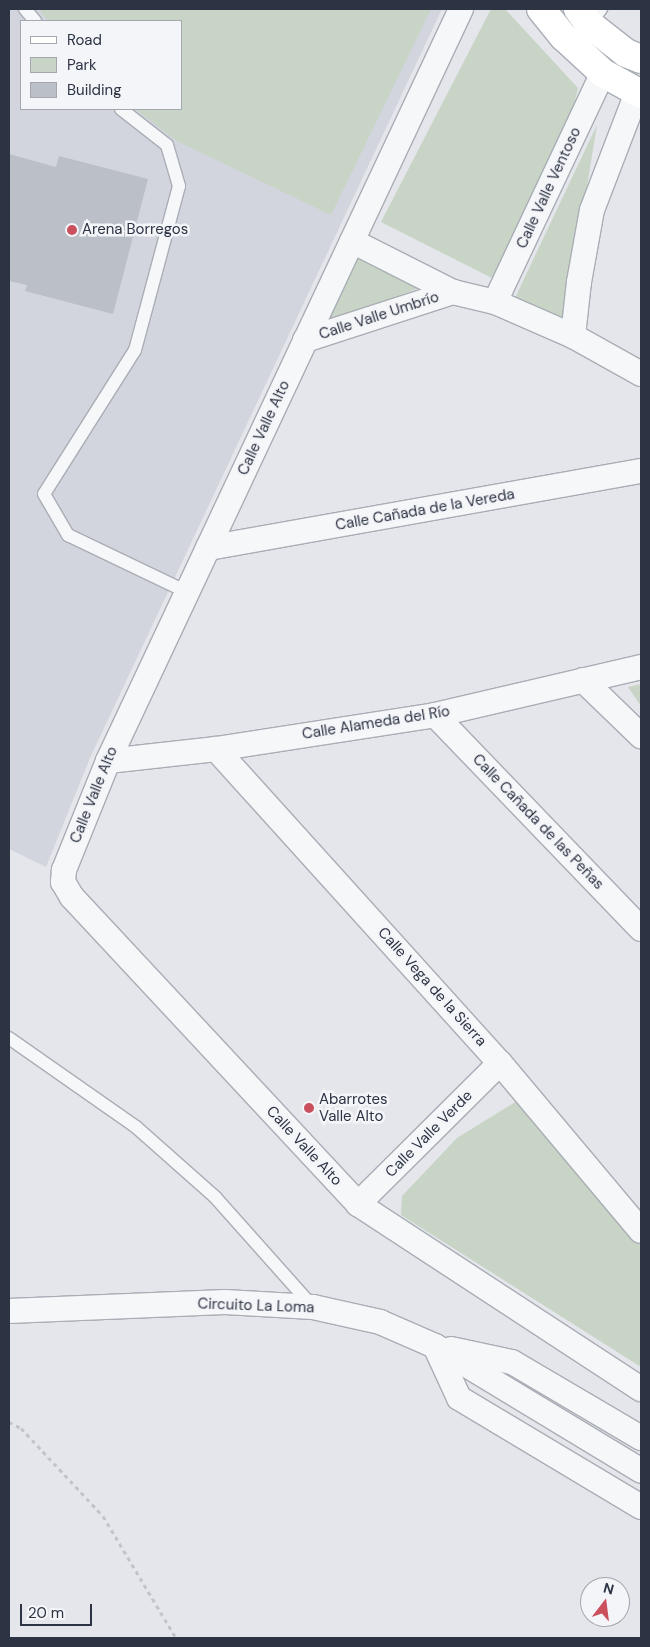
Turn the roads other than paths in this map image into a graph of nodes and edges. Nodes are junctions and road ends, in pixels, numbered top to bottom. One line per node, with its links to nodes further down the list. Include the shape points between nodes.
1 (24, 9): 5 (lane)
2 (461, 9): 10 (street, Calle Valle Alto)
3 (541, 9): 7 (street, via 564,37)
4 (589, 14): 6 (street, via 626,53)
5 (34, 20)
6 (641, 59)
7 (603, 73): 8 (street); 12 (street, Calle Valle Ventoso)
8 (639, 94): 13 (street, via 592,210)
9 (122, 110): 18 (lane, via 167,145 180,186 135,350 44,494 68,535)
10 (352, 241): 11 (street, Calle Valle Umbrío); 14 (street, Calle Valle Alto)
11 (453, 292): 12 (street, Calle Valle Umbrío); 14 (street, Calle Valle Umbrío)
12 (495, 302): 13 (street, Calle Valle Umbrío)
13 (573, 336): 15 (street, Calle Valle Umbrío)
14 (305, 340): 17 (street, Calle Valle Alto)
15 (641, 374)
16 (641, 472): 17 (street, Calle Cañada de la Vereda)
17 (208, 548): 18 (street, Calle Valle Alto)
18 (187, 592): 24 (street, Calle Valle Alto)
19 (641, 667): 20 (street, Calle Alameda del Río)
20 (583, 680): 21 (street, Calle Alameda del Río); 22 (street)
21 (435, 715): 23 (street, Calle Alameda del Río); 25 (street, Calle Cañada de las Peñas)
22 (641, 736)
23 (216, 749): 24 (street, Calle Alameda del Río); 27 (street, Calle Vega de la Sierra)
24 (108, 760): 28 (street, Calle Valle Alto, via 64,870 63,882 72,897)
25 (641, 929)
26 (9, 1038): 31 (lane, via 144,1133 215,1197)
27 (500, 1063): 28 (street, Calle Valle Verde); 29 (street, Calle Vega de la Sierra)
28 (358, 1204): 34 (street, Calle Valle Alto)
29 (634, 1209): 30 (street, Calle Vega de la Sierra)
30 (641, 1231)
31 (312, 1307): 32 (street, Circuito La Loma, via 225,1302); 33 (street, Circuito La Loma, via 380,1322)
32 (9, 1311)
33 (435, 1346): 35 (street, via 512,1362); 36 (street, Circuito La Loma); 37 (street, via 460,1398)
34 (641, 1389)
35 (641, 1438)
36 (641, 1471)
37 (641, 1507)

